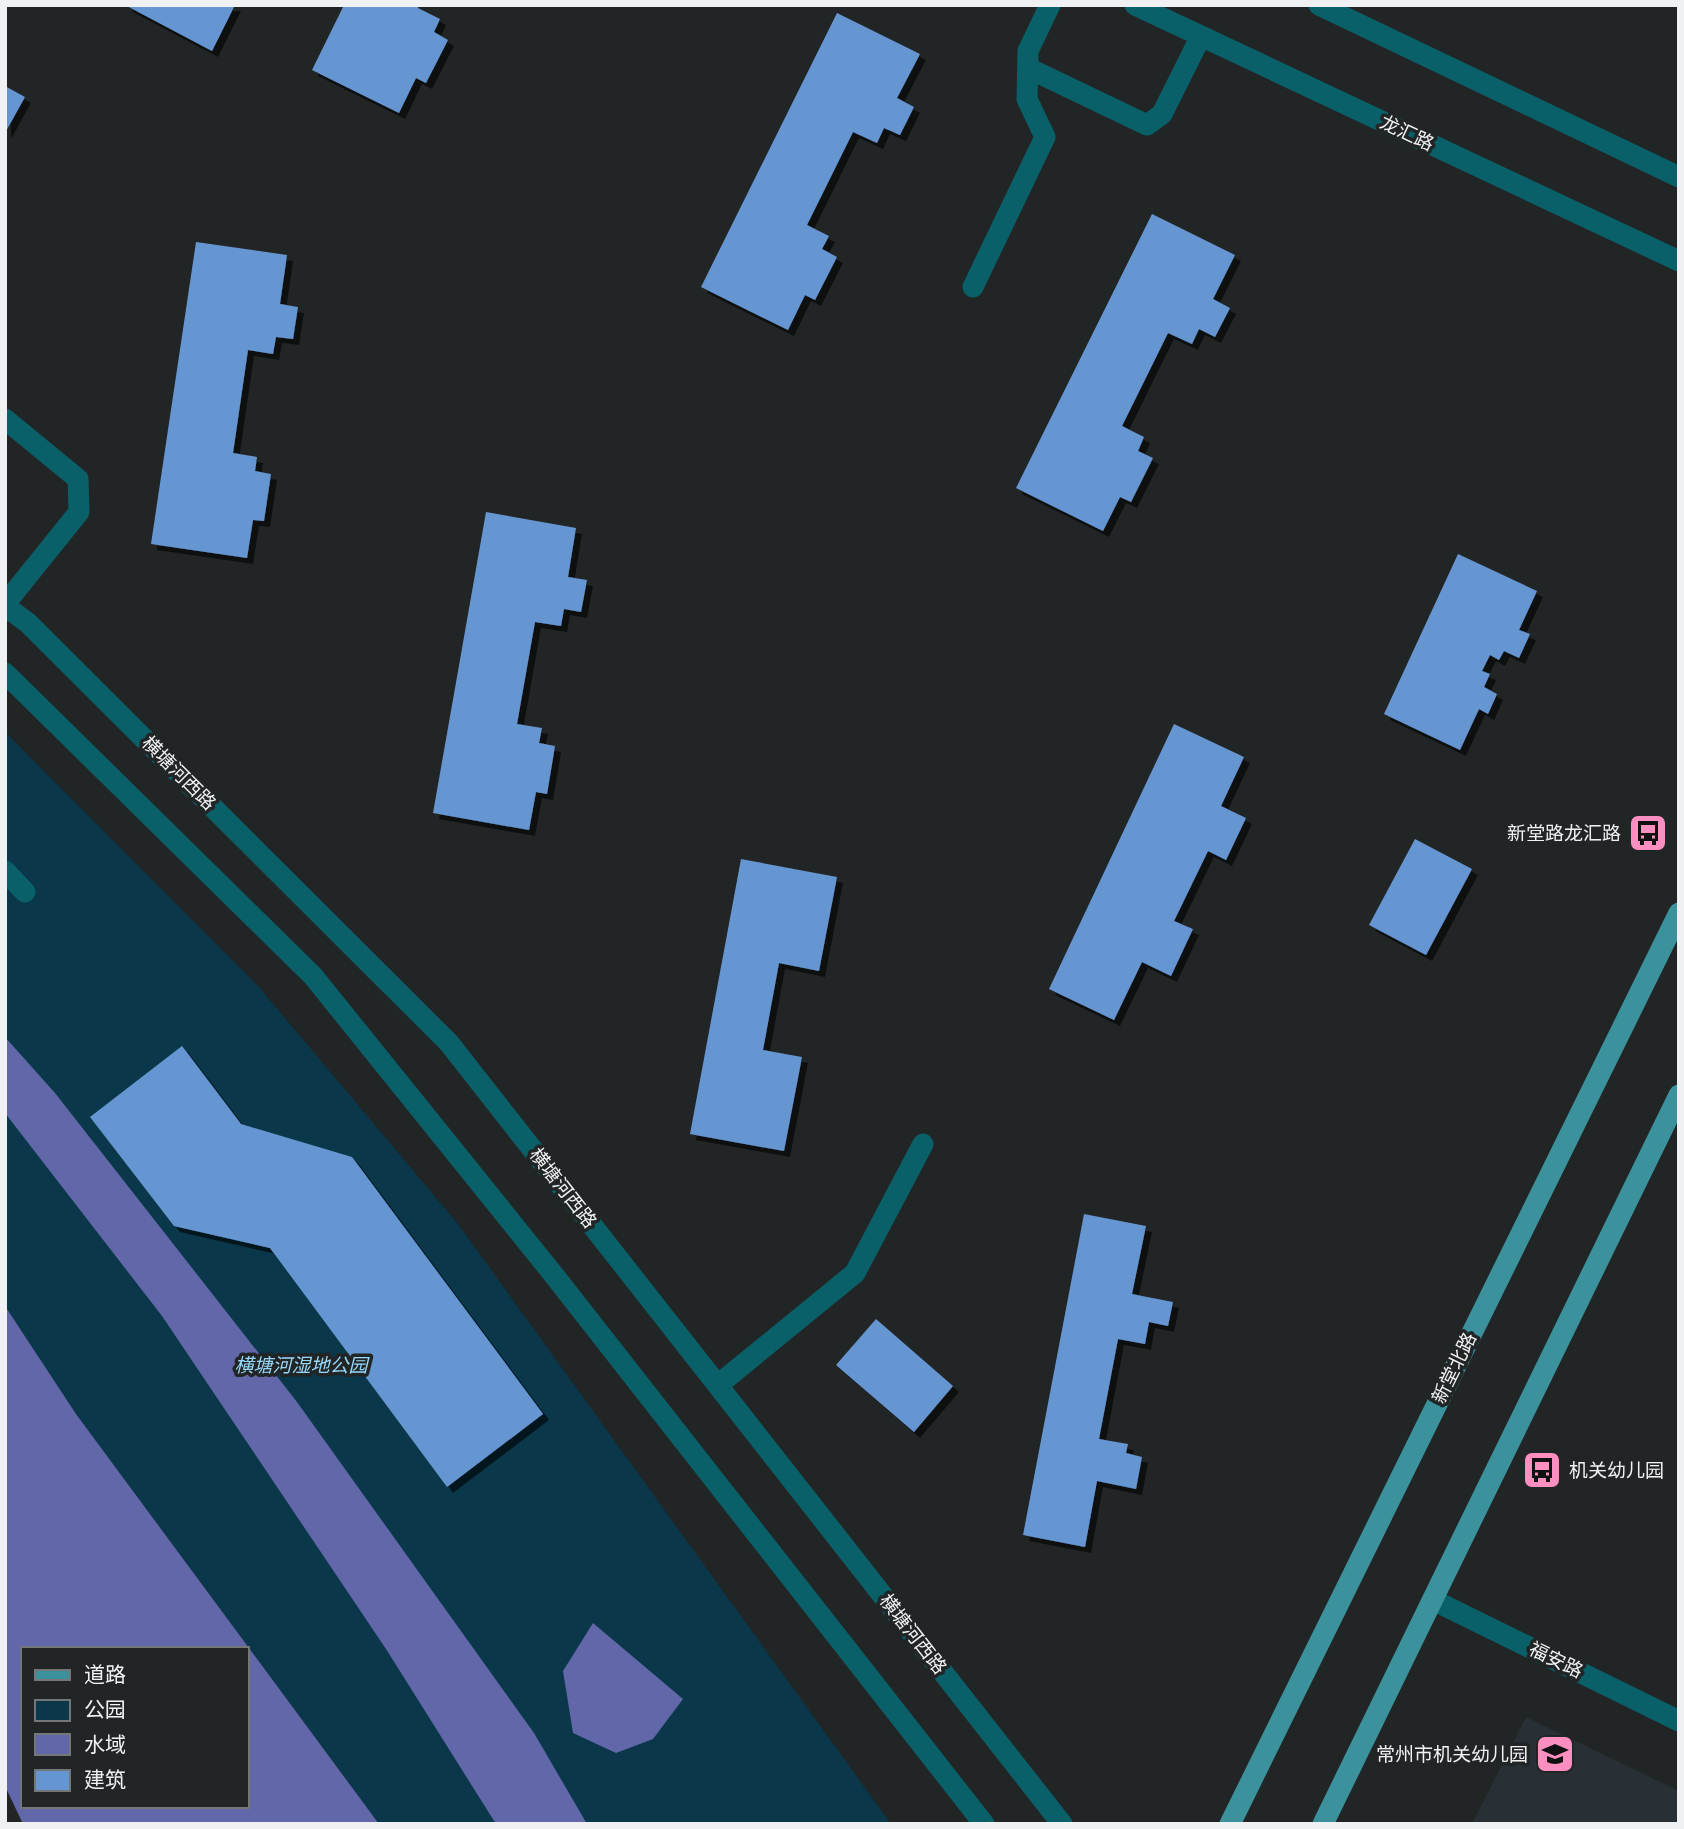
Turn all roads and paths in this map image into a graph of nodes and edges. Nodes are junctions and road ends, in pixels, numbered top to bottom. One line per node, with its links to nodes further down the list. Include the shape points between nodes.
1 (1050, 5): 5 (street, via 1028,51)
2 (1135, 5): 4 (street, 龙汇路)
3 (1319, 5): 6 (street)
4 (1201, 36): 5 (street, via 1162,114 1147,125); 7 (street, 龙汇路)
5 (1028, 68): 8 (street, via 1027,99 1045,137)
6 (1679, 177)
7 (1679, 261)
8 (973, 287)
9 (5, 419): 10 (street, via 78,479 79,512)
10 (5, 605): 17 (street, 横塘河西路, via 449,1043)
11 (5, 673): 20 (street, via 313,976)
12 (5, 872): 13 (street)
13 (25, 892)
14 (1679, 913): 22 (main road, 新堂北路)
15 (1679, 1095): 18 (main road)
16 (922, 1144): 17 (street, via 855,1273)
17 (718, 1385): 21 (street, 横塘河西路)
18 (1433, 1600): 19 (street, 福安路); 23 (main road)
19 (1679, 1721)
20 (984, 1824)
21 (1062, 1824)
22 (1230, 1824)
23 (1323, 1824)

